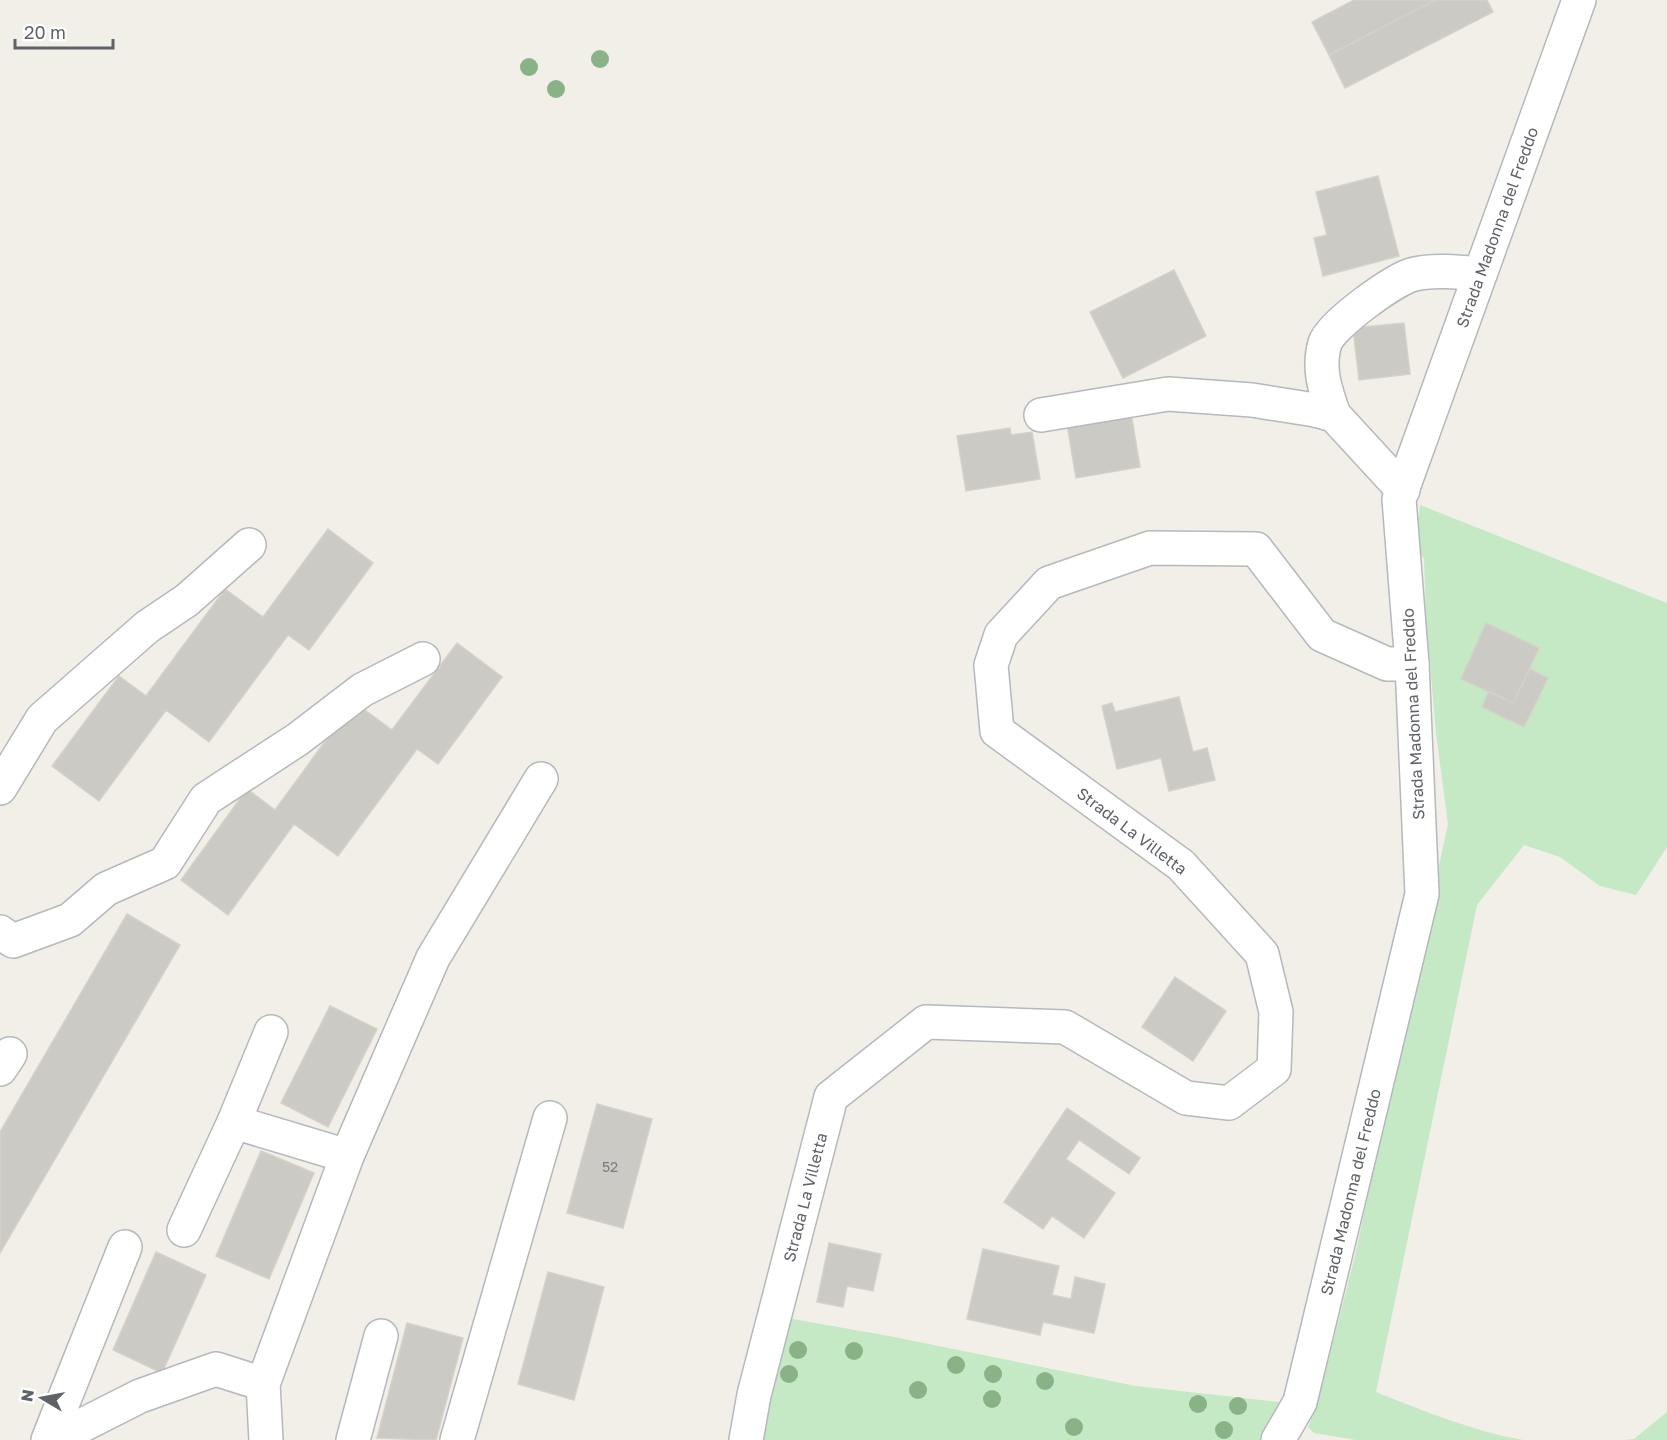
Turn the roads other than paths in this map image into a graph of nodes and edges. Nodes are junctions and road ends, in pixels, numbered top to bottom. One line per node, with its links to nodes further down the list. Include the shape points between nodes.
1 (1579, 0): 2 (street, Strada Madonna del Freddo)
2 (1480, 274): 4 (street, via 1451,271 1412,275 1348,316 1326,341 1322,357 1322,378); 5 (street, Strada Madonna del Freddo)
3 (1041, 415): 4 (street, via 1168,394 1252,400)
4 (1334, 416): 5 (street)
5 (1402, 490): 8 (street, Strada Madonna del Freddo, via 1399,499)
6 (249, 544): 10 (street, via 42,719)
7 (423, 659): 11 (street, via 362,690 298,739 206,799 165,862 106,889 70,920)
8 (1412, 664): 25 (street, Strada La Villetta, via 1387,664 1322,635 1256,549 1150,548 1049,583 1001,635 991,665 997,732 1181,865 1262,954 1276,1012 1274,1069 1229,1103 1186,1098 1065,1027 926,1022 831,1097 754,1395); 26 (street, Strada Madonna del Freddo, via 1422,894 1300,1402)
9 (541, 779): 15 (street, via 433,958)
10 (0, 788)
11 (7, 937)
12 (270, 1032): 14 (street)
13 (550, 1118): 24 (street)
14 (234, 1122): 15 (street); 16 (street)
15 (347, 1156): 19 (street)
16 (184, 1230)
17 (125, 1247): 20 (street)
18 (381, 1336): 23 (street)
19 (263, 1384): 21 (street, via 216,1369 140,1396); 22 (street)
20 (48, 1440)
21 (53, 1440)
22 (266, 1440)
23 (353, 1440)
24 (457, 1440)
25 (746, 1440)
26 (1278, 1440)

